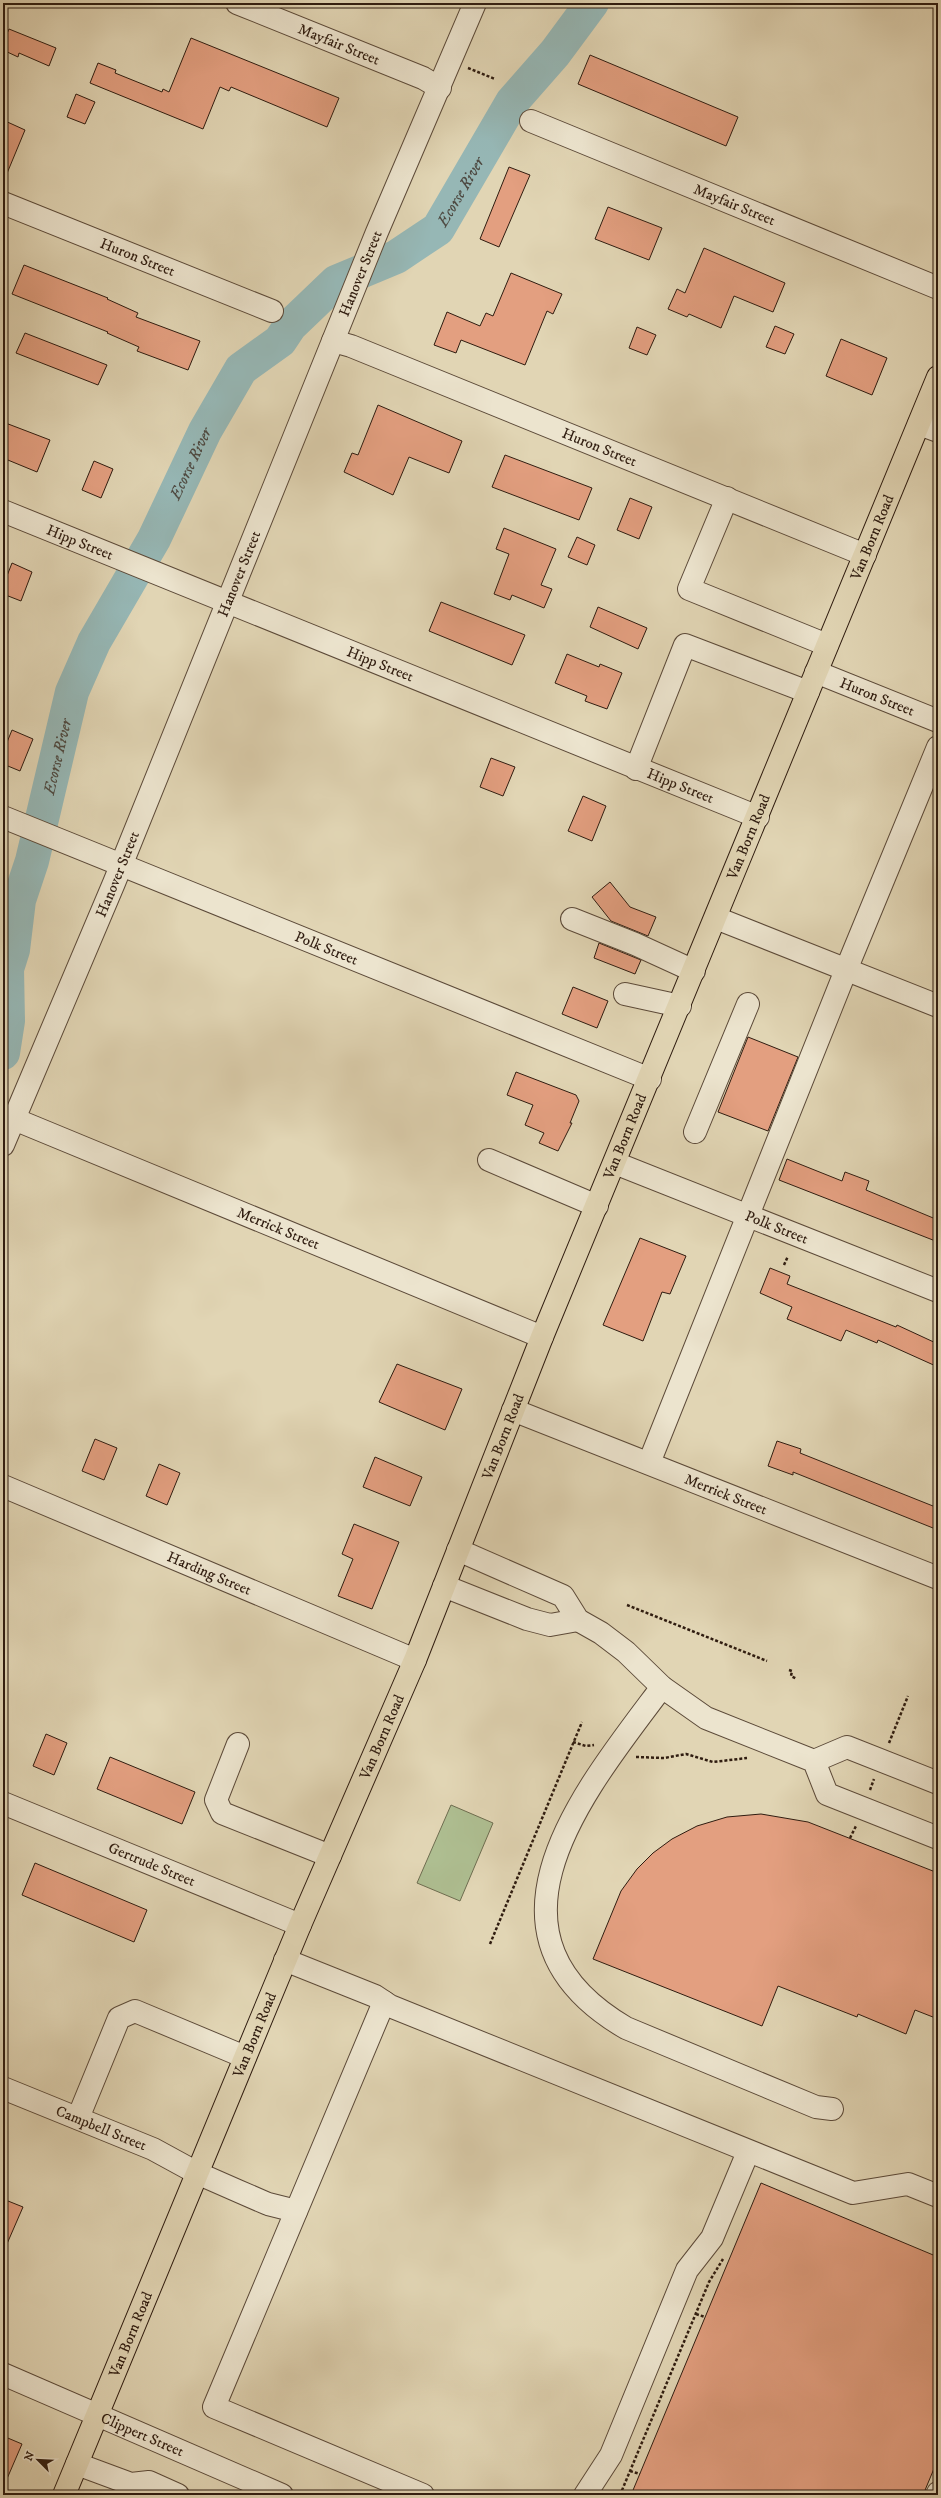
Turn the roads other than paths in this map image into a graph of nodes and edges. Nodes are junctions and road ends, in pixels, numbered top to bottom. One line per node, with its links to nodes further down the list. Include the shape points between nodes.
1 (237, 3): 3 (street, Mayfair Street, via 423,78)
2 (474, 3): 3 (street, Hanover Street)
3 (440, 88): 8 (street, Hanover Street)
4 (531, 121): 6 (street, Mayfair Street)
5 (3, 203): 7 (street, Huron Street)
6 (938, 288)
7 (272, 311)
8 (333, 341): 11 (street, Huron Street, via 351,346); 14 (street, Hanover Street)
9 (938, 377): 10 (main road, Van Born Road)
10 (928, 428): 13 (main road, Van Born Road)
11 (726, 498): 13 (street, Huron Street); 15 (street, via 689,589)
12 (3, 511): 14 (street, Hipp Street)
13 (865, 555): 15 (main road, Van Born Road)
14 (229, 603): 19 (street, Hipp Street); 22 (street, Hanover Street)
15 (827, 646): 16 (main road, Van Born Road)
16 (812, 682): 17 (street, Huron Street); 19 (street, Huron Street, via 685,645); 20 (main road, Van Born Road)
17 (938, 721)
18 (938, 747): 25 (street)
19 (636, 769): 20 (street, Hipp Street)
20 (758, 817): 23 (main road, Van Born Road)
21 (8, 819): 22 (street, Polk Street)
22 (122, 865): 31 (street, Polk Street); 32 (street, Hanover Street)
23 (716, 918): 25 (street); 26 (main road, Van Born Road)
24 (572, 919): 26 (street, via 636,944)
25 (846, 970): 30 (street); 38 (street)
26 (694, 971): 29 (main road, Van Born Road)
27 (625, 994): 29 (street)
28 (748, 1004): 33 (street)
29 (680, 1006): 31 (main road, Van Born Road)
30 (938, 1006)
31 (650, 1079): 36 (main road, Van Born Road)
32 (14, 1119): 34 (street, Hanover Street); 40 (street, Merrick Street)
33 (695, 1132)
34 (3, 1145)
35 (489, 1160): 37 (street)
36 (615, 1163): 37 (main road, Van Born Road); 38 (street, Polk Street)
37 (597, 1206): 40 (main road, Van Born Road)
38 (747, 1215): 39 (street, Polk Street); 42 (street)
39 (938, 1291)
40 (542, 1337): 41 (main road, Van Born Road)
41 (513, 1410): 42 (street, Merrick Street); 44 (main road, Van Born Road)
42 (648, 1463): 45 (street, Merrick Street)
43 (3, 1486): 48 (street, Harding Street)
44 (458, 1550): 46 (main road, Van Born Road); 47 (street, via 563,1596)
45 (938, 1578)
46 (444, 1586): 47 (street, via 550,1626); 48 (main road, Van Born Road)
47 (578, 1620): 49 (street, via 626,1652)
48 (415, 1660): 55 (main road, Van Born Road)
49 (662, 1687): 51 (street, via 706,1718); 61 (street, via 586,1793 564,1832 555,1855 550,1875 546,1916 549,1938 557,1961 569,1981 587,1999 607,2017 626,2028 816,2107)
50 (238, 1744): 55 (street, via 216,1800 222,1813)
51 (814, 1761): 52 (street, via 847,1747); 54 (street, via 827,1794)
52 (938, 1783)
53 (3, 1803): 56 (street, Gertrude Street)
54 (938, 1838)
55 (330, 1856): 56 (main road, Van Born Road)
56 (300, 1925): 57 (main road, Van Born Road)
57 (286, 1960): 58 (street); 59 (main road, Van Born Road)
58 (384, 2002): 63 (street); 66 (street)
59 (245, 2057): 62 (street, via 135,2011 119,2018); 64 (main road, Van Born Road)
60 (3, 2088): 62 (street, Campbell Street)
61 (832, 2109)
62 (78, 2118): 64 (street, Campbell Street, via 153,2149)
63 (748, 2152): 65 (street, via 853,2192 908,2184); 74 (street, via 712,2238 687,2270 610,2455)
64 (197, 2173): 66 (street, Campbell Street, via 268,2204); 68 (main road, Van Born Road)
65 (938, 2196)
66 (296, 2211): 73 (street, via 214,2407)
67 (3, 2374): 68 (street, Clippert Street)
68 (97, 2416): 69 (main road, Van Born Road); 72 (street, Clippert Street)
69 (77, 2464): 70 (main road, Van Born Road); 71 (street, via 131,2484 149,2482)
70 (64, 2495)
71 (178, 2495)
72 (282, 2495)
73 (423, 2495)
74 (585, 2495)

